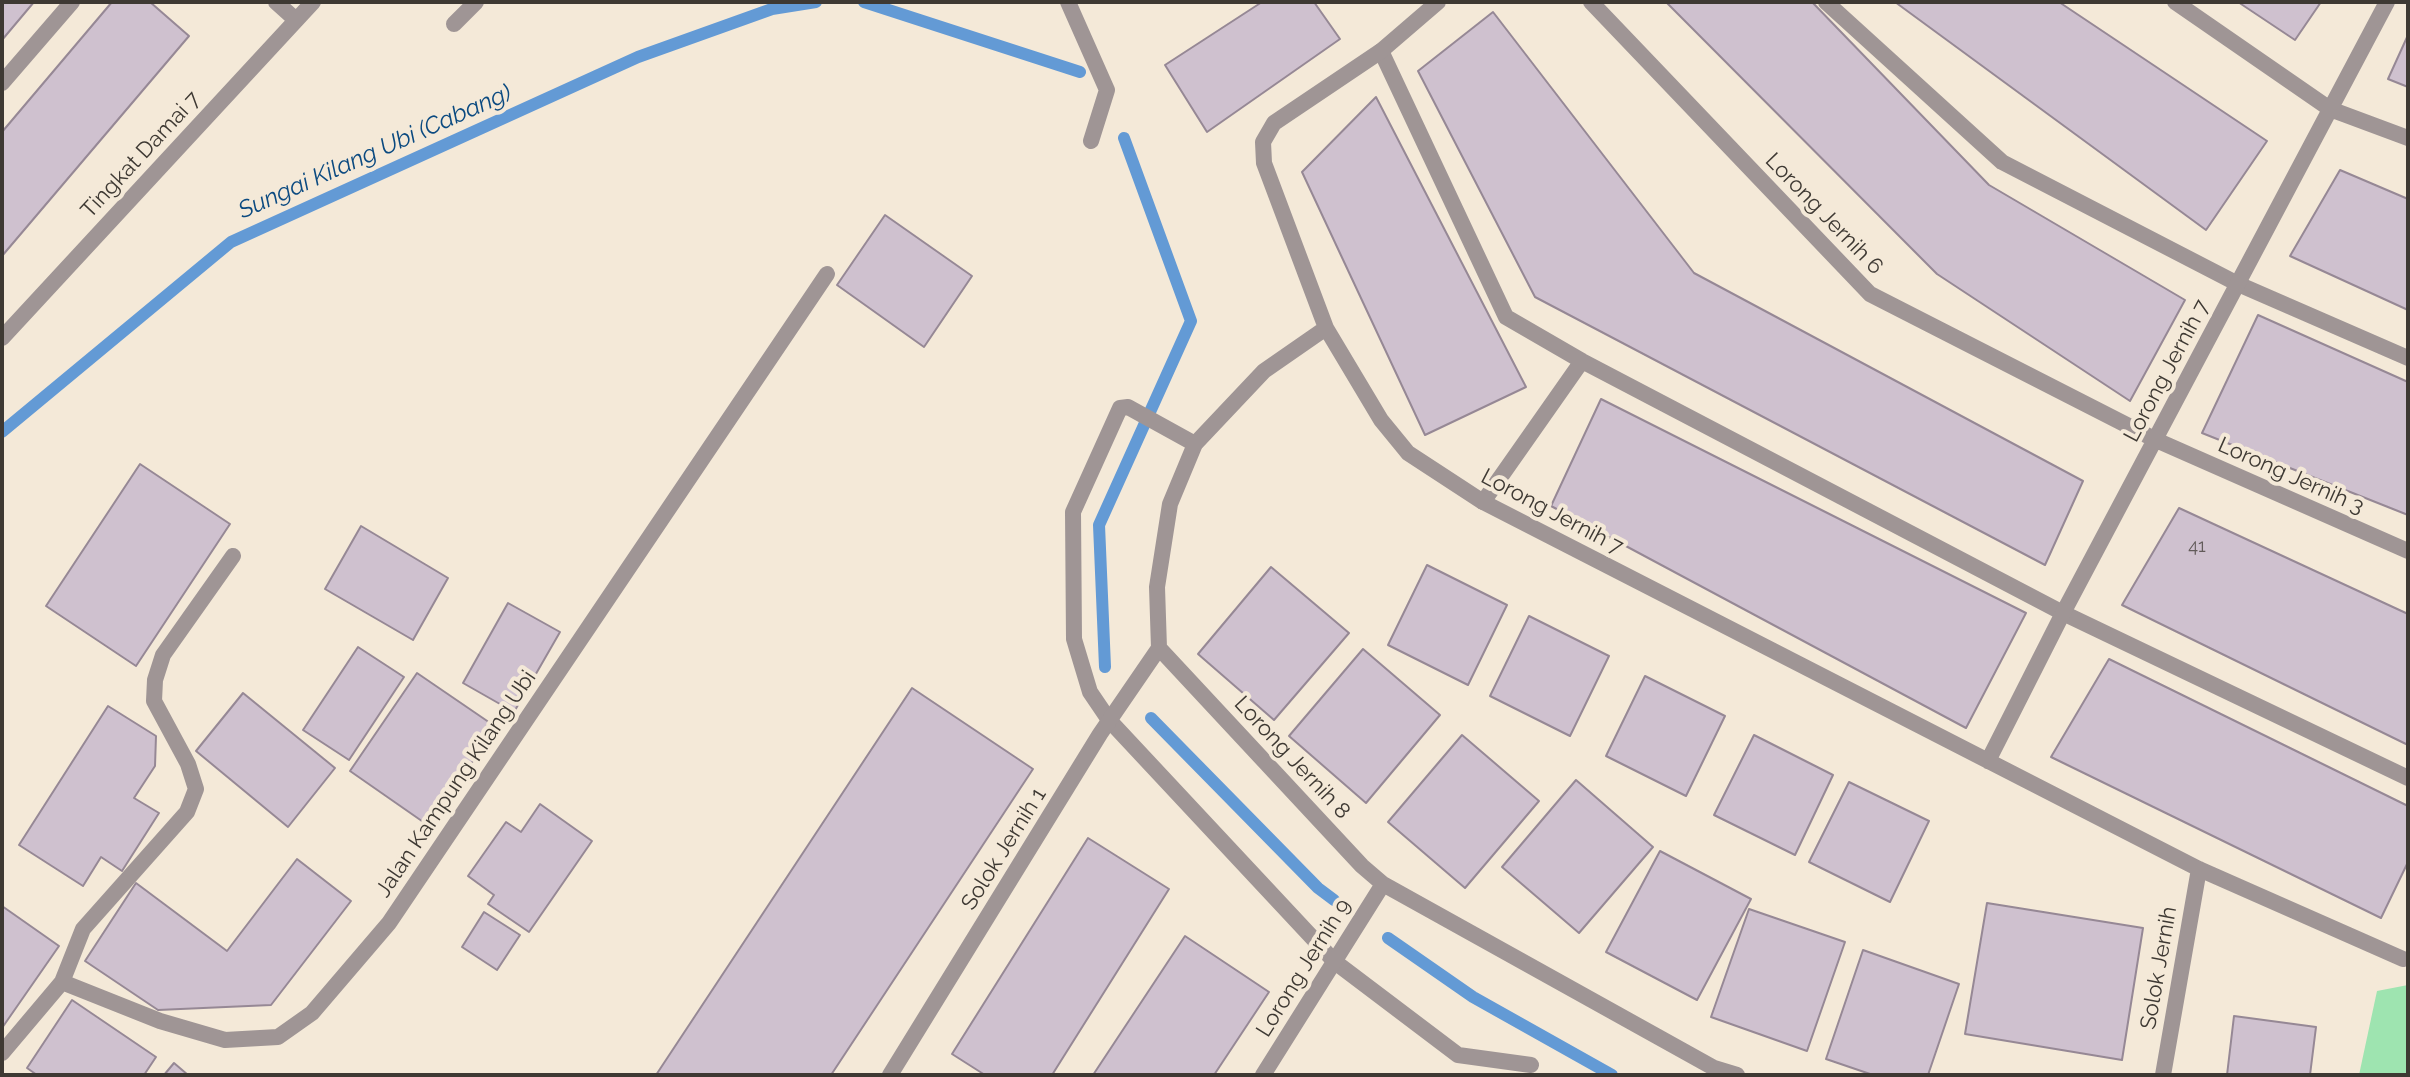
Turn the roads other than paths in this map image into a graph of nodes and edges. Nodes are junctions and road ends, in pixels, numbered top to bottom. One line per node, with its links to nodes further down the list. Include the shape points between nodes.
1 (72, 2): 14 (street)
2 (276, 2): 11 (street)
3 (313, 2): 11 (street, Tingkat Damai 7)
4 (476, 2): 12 (street)
5 (1068, 2): 17 (street, via 1107,90)
6 (1438, 2): 13 (street)
7 (1591, 2): 24 (street, Lorong Jernih 6, via 1870,294)
8 (1826, 2): 19 (street, via 2002,162)
9 (2175, 2): 15 (street)
10 (2387, 2): 15 (street, Lorong Jernih 7)
11 (296, 20): 21 (street, Tingkat Damai 7)
12 (454, 24)
13 (1381, 51): 20 (street, Lorong Jernih 7, via 1274,123 1263,142 1264,163); 23 (street, via 1506,317)
14 (2, 83)
15 (2330, 109): 16 (street); 19 (street, Lorong Jernih 7)
16 (2408, 138)
17 (1091, 141)
18 (827, 274): 38 (street, Jalan Kampung Kilang Ubi, via 389,923 312,1013 278,1037 225,1040)
19 (2238, 284): 22 (street); 24 (street, Lorong Jernih 7)
20 (1326, 328): 25 (street, via 1264,371); 26 (street, Lorong Jernih 7, via 1381,420 1408,453)
21 (2, 338)
22 (2408, 358)
23 (1582, 361): 26 (street); 29 (street)
24 (2156, 440): 27 (street, Lorong Jernih 3); 29 (street, Lorong Jernih 7)
25 (1192, 442): 30 (street, via 1170,504 1157,587); 31 (street, via 1128,407 1120,408 1073,512 1074,639 1090,692)
26 (1483, 502): 32 (street, Lorong Jernih 7)
27 (2408, 551)
28 (233, 556): 38 (street, via 163,655 155,680 154,701 196,789 187,812 83,929)
29 (2063, 613): 32 (street, Lorong Jernih 7); 33 (street)
30 (1159, 648): 31 (street, Solok Jernih 1); 35 (street, Lorong Jernih 8)
31 (1109, 720): 37 (street); 41 (street, Solok Jernih 1)
32 (1988, 761): 34 (street, Lorong Jernih 7)
33 (2408, 778)
34 (2199, 869): 36 (street, Lorong Jernih 7); 44 (street, Solok Jernih)
35 (1383, 884): 37 (street, Lorong Jernih 9); 43 (street, Lorong Jernih 8, via 1714,1068)
36 (2405, 954)
37 (1335, 962): 40 (street, via 1458,1055); 42 (street, Lorong Jernih 9)
38 (62, 982): 39 (street)
39 (2, 1053)
40 (1531, 1065)
41 (890, 1075)
42 (1263, 1075)
43 (1737, 1075)
44 (2163, 1075)

